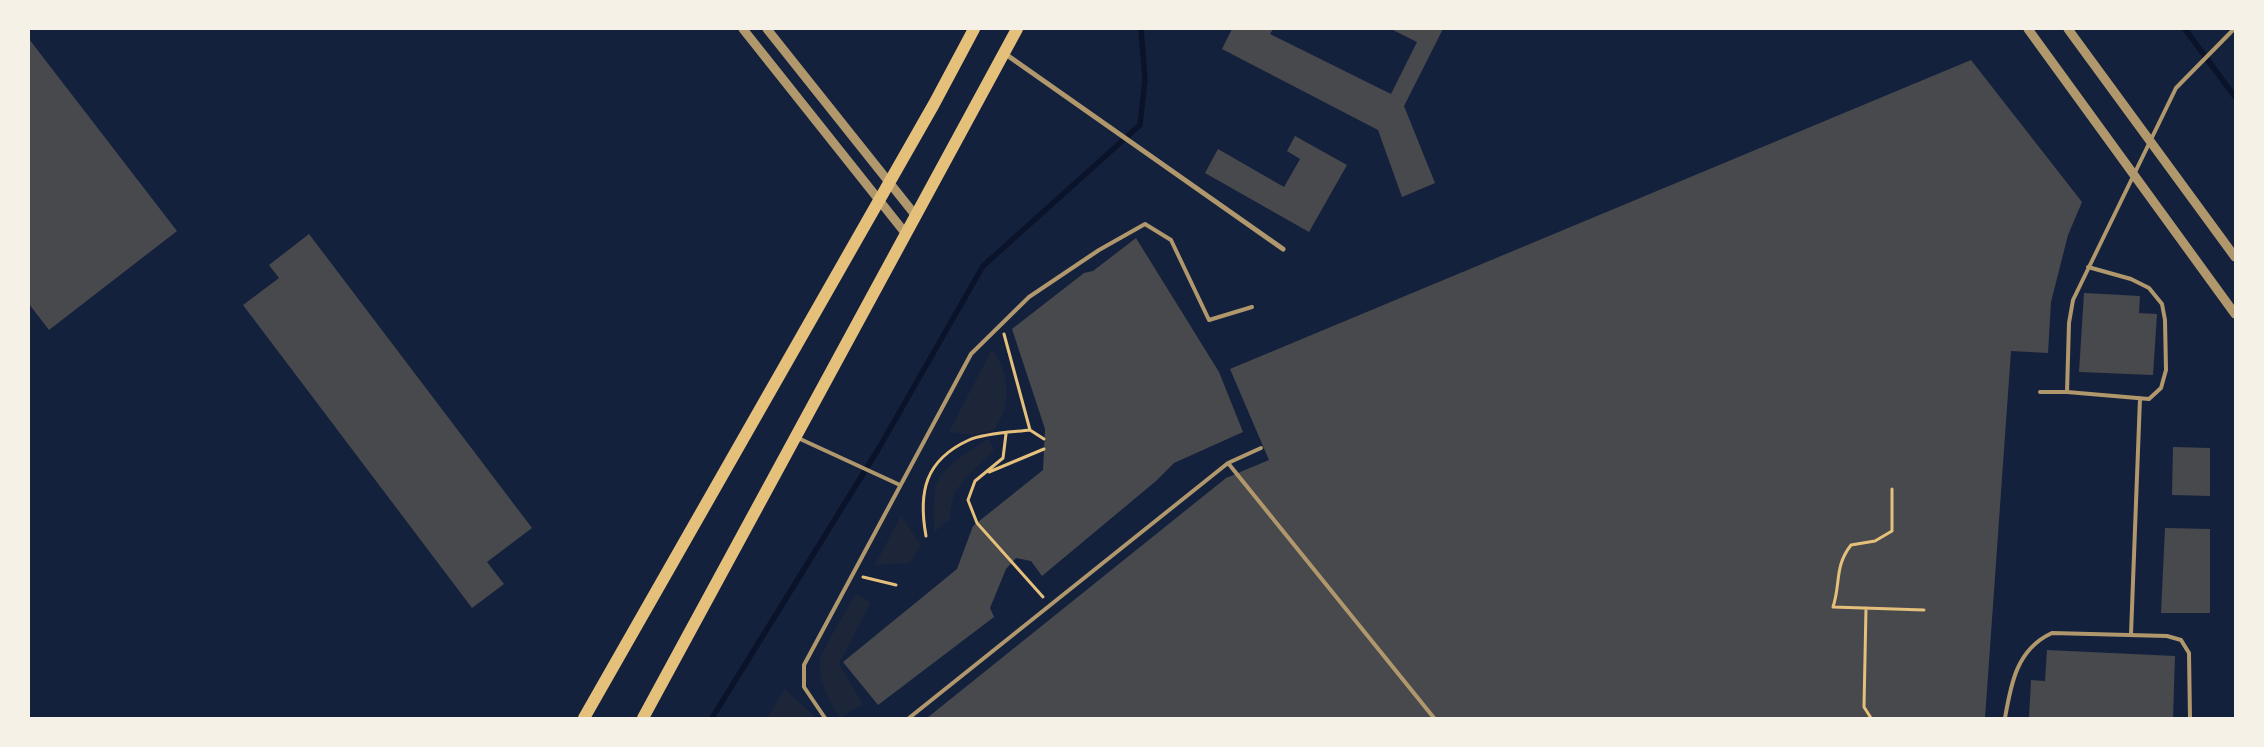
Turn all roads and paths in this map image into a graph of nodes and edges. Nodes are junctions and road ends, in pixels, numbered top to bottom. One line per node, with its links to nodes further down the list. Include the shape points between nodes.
1 (743, 29): 10 (street)
2 (767, 29): 9 (street)
3 (974, 29): 9 (main road)
4 (1017, 29): 8 (main road)
5 (2028, 29): 17 (street)
6 (2068, 29): 14 (street)
7 (2234, 29): 15 (lane, via 2176,88)
8 (1004, 53): 11 (main road); 13 (street)
9 (889, 183): 10 (main road); 11 (street)
10 (878, 202): 12 (street); 39 (main road)
11 (916, 216): 12 (main road)
12 (906, 234): 24 (main road)
13 (1283, 249)
14 (2235, 257)
15 (2088, 268): 20 (lane, via 2073,300 2069,323); 21 (lane, via 2132,279 2149,288 2162,304 2166,370 2161,388 2149,399)
16 (1252, 307): 30 (lane, via 1209,320 1171,240 1145,224 1029,297 971,354)
17 (2235, 314)
18 (1007, 338): 22 (path)
19 (2040, 392): 20 (lane)
20 (2067, 392): 21 (lane)
21 (2140, 398): 38 (lane)
22 (1030, 430): 23 (path); 25 (path)
23 (1006, 434): 29 (path, via 1003,458); 32 (path, via 970,440 943,458 925,480 922,515)
24 (796, 437): 30 (lane); 40 (main road)
25 (1044, 439)
26 (1262, 448): 28 (lane)
27 (1044, 449): 29 (path)
28 (1228, 462): 42 (lane); 43 (lane)
29 (984, 474): 35 (path, via 976,481 968,500 977,522)
30 (900, 485): 33 (lane)
31 (1892, 489): 36 (path, via 1892,531 1875,541 1851,545 1837,572 1838,592 1833,607)
32 (926, 536)
33 (852, 575): 34 (path); 41 (lane, via 804,665 804,687)
34 (896, 585)
35 (1045, 600)
36 (1866, 608): 37 (path); 44 (path, via 1864,707)
37 (1924, 610)
38 (2131, 634): 45 (lane, via 2052,633 2036,640 2020,662 2010,686); 46 (lane, via 2181,640 2189,653)
39 (584, 718)
40 (643, 718)
41 (825, 718)
42 (909, 718)
43 (1434, 718)
44 (1871, 718)
45 (2005, 718)
46 (2190, 718)

